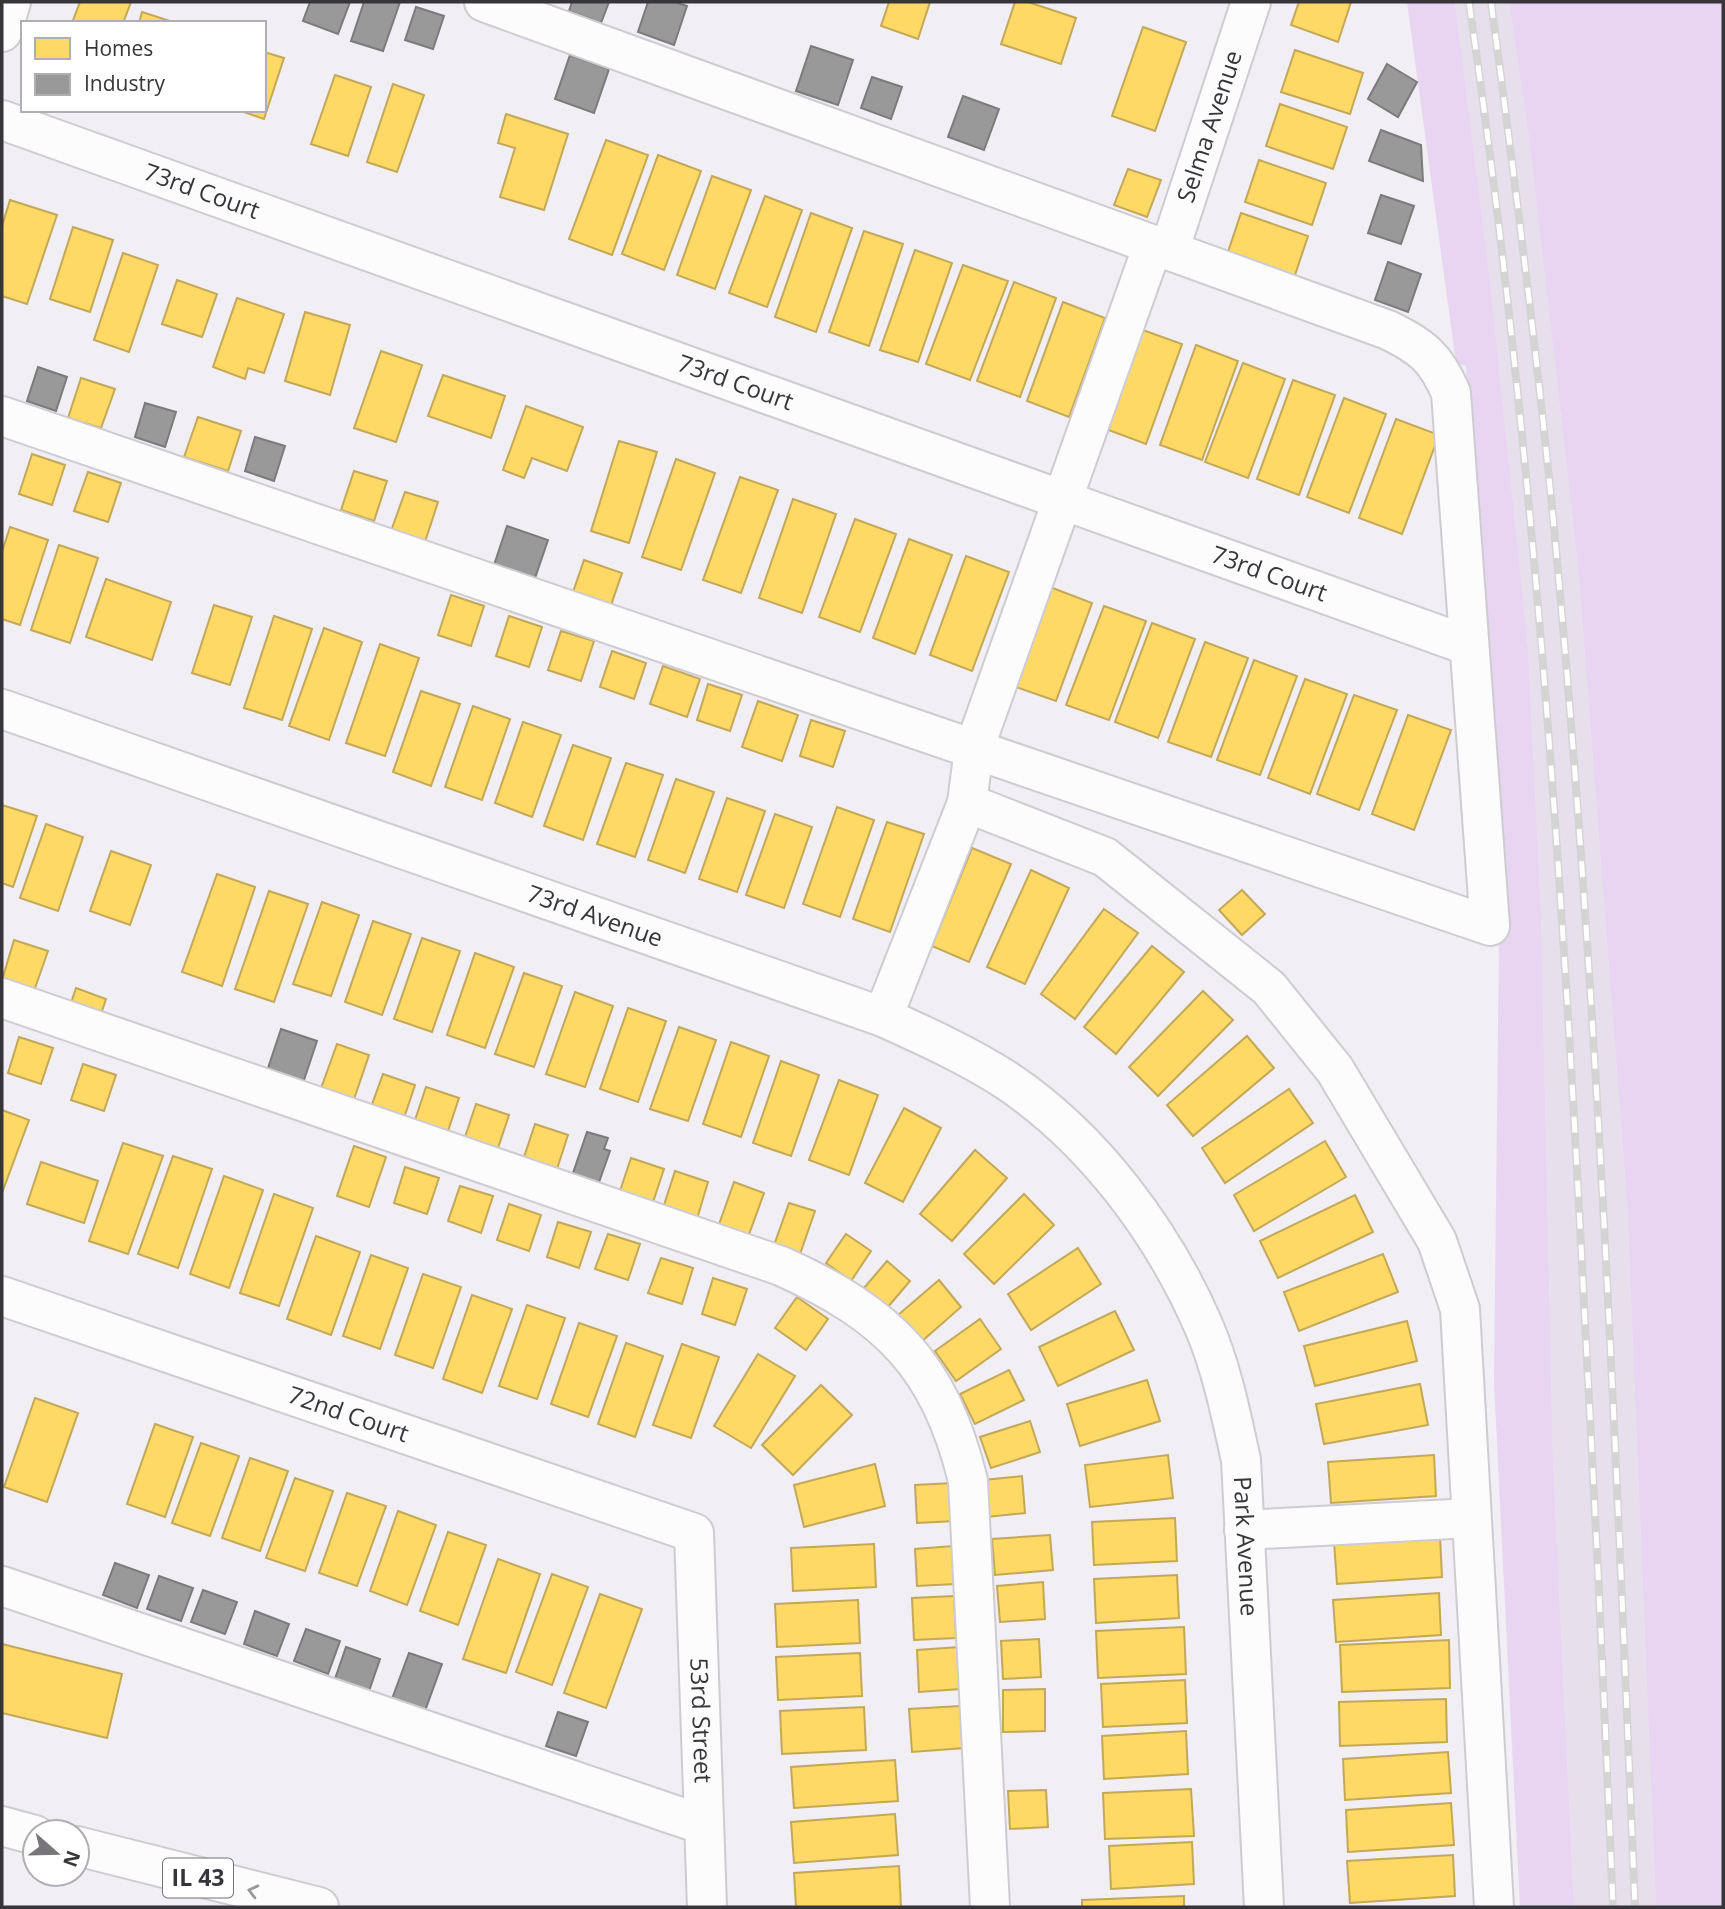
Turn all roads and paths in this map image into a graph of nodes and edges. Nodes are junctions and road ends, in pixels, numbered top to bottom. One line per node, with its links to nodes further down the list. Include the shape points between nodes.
1 (11, 2): 4 (street)
2 (484, 2): 6 (street)
3 (1251, 2): 6 (street, Selma Avenue)
4 (2, 32)
5 (2, 120): 8 (street, 73rd Court)
6 (1161, 248): 8 (street, Selma Avenue); 9 (street, via 1388,330 1417,344 1440,367 1451,393)
7 (2, 416): 11 (street)
8 (1064, 502): 9 (street, 73rd Court); 11 (street, Selma Avenue)
9 (1467, 645): 11 (street, via 1490,926)
10 (2, 709): 14 (street, 73rd Avenue)
11 (974, 750): 12 (street, Selma Avenue)
12 (967, 803): 14 (street, Selma Avenue); 17 (street, via 1105,858 1269,988 1335,1070 1437,1241 1460,1309)
13 (2, 998): 27 (street, via 781,1266 825,1286 895,1336 940,1398 968,1481)
14 (883, 1017): 15 (street, 73rd Avenue, via 983,1066 1054,1116 1095,1157)
15 (1136, 1211): 18 (street, Park Avenue, via 1177,1270 1205,1328 1241,1460)
16 (2, 1296): 19 (street, 72nd Court)
17 (1471, 1518): 18 (street); 29 (street)
18 (1244, 1530): 28 (street, Park Avenue)
19 (694, 1533): 21 (street, 53rd Street)
20 (2, 1587): 21 (street)
21 (704, 1825): 26 (street, 53rd Street)
22 (2, 1826): 23 (street)
23 (21, 1831)
24 (91, 1850): 25 (street, IL 43, one-way to 24)
25 (319, 1907)
26 (707, 1907)
27 (990, 1907)
28 (1264, 1907)
29 (1494, 1907)

